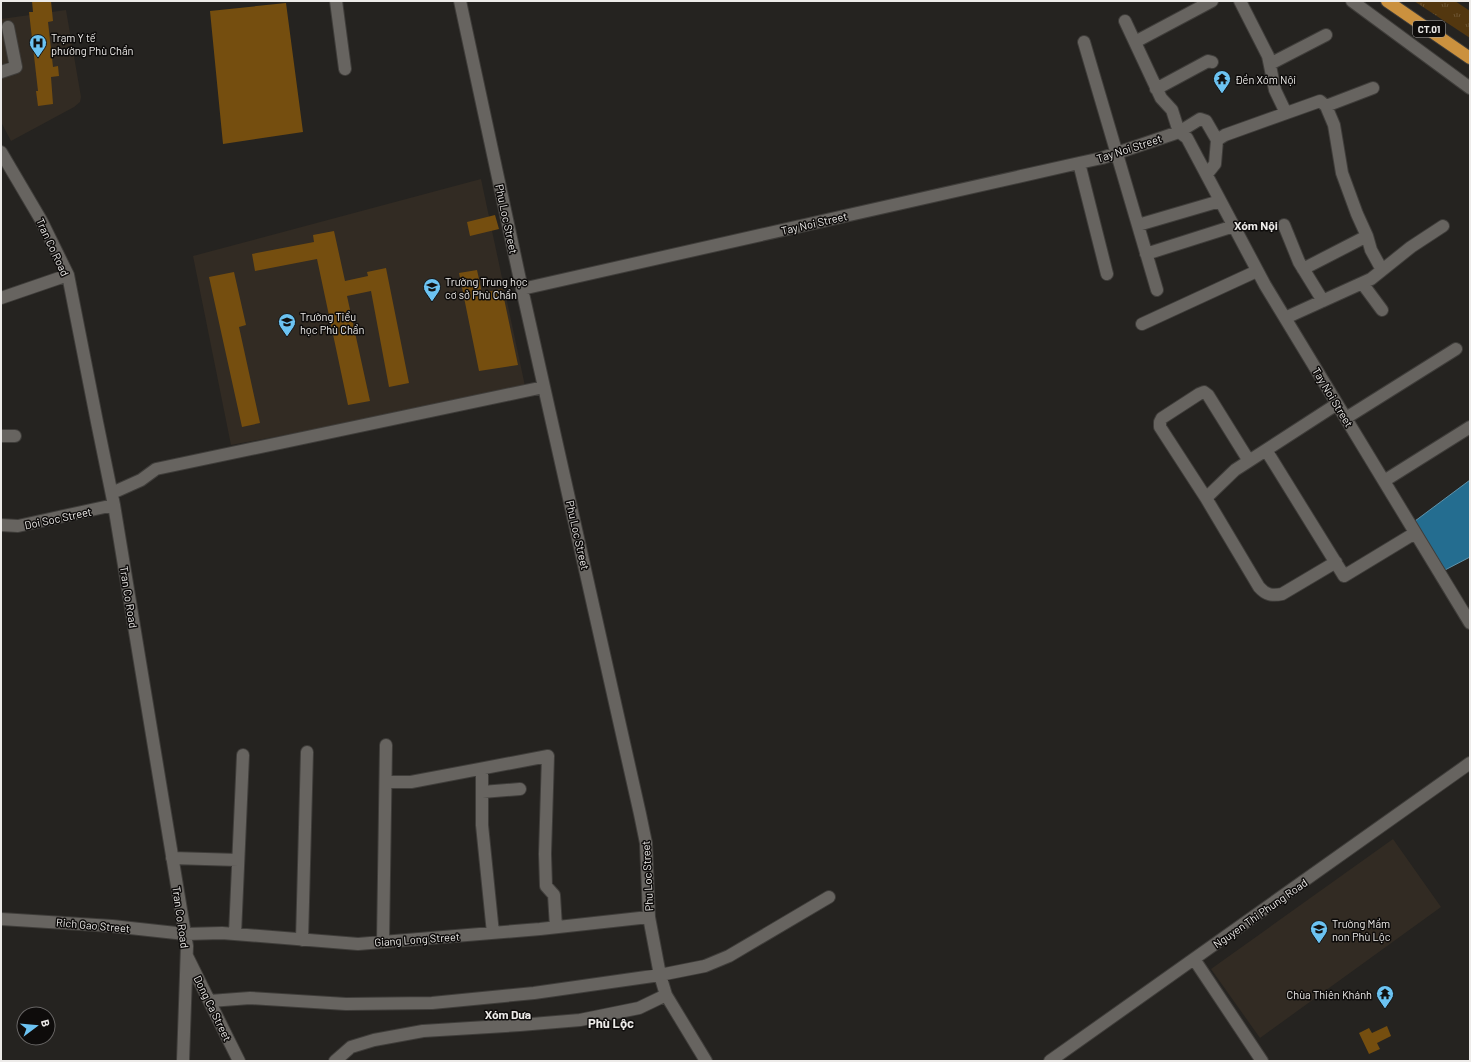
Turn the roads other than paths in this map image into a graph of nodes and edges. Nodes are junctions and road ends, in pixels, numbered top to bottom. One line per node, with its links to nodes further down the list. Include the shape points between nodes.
1 (336, 1): 15 (street)
2 (460, 1): 41 (street, Phu Loc Street)
3 (1212, 1): 11 (street)
4 (1240, 1): 14 (street)
5 (1352, 1): 18 (street)
6 (1388, 1): 12 (highway, CT.01)
7 (1125, 22): 11 (street)
8 (8, 27): 16 (street, via 16,67)
9 (1326, 35): 14 (street)
10 (1084, 42): 25 (street)
11 (1135, 42): 19 (street)
12 (1470, 58)
13 (1212, 62): 19 (street, via 1208,61)
14 (1270, 64): 21 (street, via 1275,90)
15 (345, 70)
16 (1, 72)
17 (1373, 88): 20 (street)
18 (1470, 88)
19 (1156, 89): 22 (street, via 1172,110)
20 (1326, 106): 21 (street, via 1320,101); 33 (street, via 1334,125 1342,173)
21 (1286, 114): 23 (street)
22 (1179, 132): 23 (street, via 1200,119 1206,121); 25 (street, Tay Noi Street); 27 (street, Tay Noi Street, via 1187,138)
23 (1216, 140): 27 (street, via 1215,164)
24 (1, 152): 39 (street, Tran Co Road, via 41,220)
25 (1116, 153): 26 (street, Tay Noi Street); 29 (street)
26 (1079, 163): 38 (street); 41 (street, Tay Noi Street)
27 (1207, 174): 28 (street, Tay Noi Street)
28 (1220, 201): 29 (street); 31 (street, Tay Noi Street)
29 (1138, 225): 34 (street)
30 (1284, 225): 35 (street)
31 (1234, 226): 34 (street); 36 (street, Tay Noi Street)
32 (1443, 226): 37 (street)
33 (1368, 236): 35 (street); 37 (street, via 1371,250)
34 (1146, 254): 42 (street)
35 (1303, 269): 44 (street)
36 (1257, 270): 46 (street, Tay Noi Street); 47 (street)
37 (1382, 270): 40 (street, via 1372,279)
38 (1107, 274)
39 (68, 275): 43 (street); 58 (street, Tran Co Road)
40 (1362, 283): 44 (street); 45 (street)
41 (522, 289): 49 (street, Phu Loc Street)
42 (1157, 290)
43 (1, 298)
44 (1323, 301): 46 (street)
45 (1382, 310)
46 (1285, 318): 50 (street, Tay Noi Street)
47 (1142, 324)
48 (1456, 349): 51 (street)
49 (544, 387): 58 (street, via 156,469 141,480); 76 (street, Phu Loc Street, via 646,843)
50 (1337, 404): 51 (street, Tay Noi Street); 55 (street)
51 (1346, 418): 57 (street, Tay Noi Street)
52 (1470, 427): 57 (street)
53 (1, 436): 54 (street)
54 (15, 436)
55 (1266, 450): 56 (street); 63 (street)
56 (1249, 461): 59 (street, via 1235,470); 59 (street, via 1204,392 1162,418 1160,427)
57 (1384, 481): 62 (street, Tay Noi Street)
58 (112, 493): 60 (street, Tran Co Road)
59 (1206, 498): 63 (street, via 1265,593 1282,594)
60 (114, 505): 61 (street, Doi Soc Street, via 18,526); 73 (street, Tran Co Road)
61 (1, 525)
62 (1415, 533): 63 (street, via 1344,576); 64 (street, Tay Noi Street)
63 (1336, 562)
64 (1470, 623)
65 (386, 745): 70 (street)
66 (307, 752): 82 (street)
67 (243, 755): 74 (street)
68 (1470, 763): 85 (street, Nguyen Thi Phung Road)
69 (482, 769): 70 (street, via 411,782); 72 (street); 78 (street, via 548,756 546,886 554,895)
70 (386, 782): 83 (street)
71 (520, 789): 72 (street)
72 (482, 792): 79 (street, via 482,825)
73 (172, 858): 74 (street); 80 (street, Tran Co Road)
74 (238, 860): 81 (street)
75 (829, 897): 86 (street, via 729,956 705,966)
76 (649, 917): 78 (street, Giang Long Street); 86 (street, Phu Loc Street)
77 (1, 919): 80 (street, Rich Gao Street, via 112,926)
78 (556, 927): 79 (street, Giang Long Street)
79 (493, 933): 83 (street, Giang Long Street)
80 (185, 934): 81 (street, Giang Long Street); 84 (street, Tran Co Road)
81 (235, 934): 82 (street, Giang Long Street)
82 (302, 940): 83 (street, Giang Long Street, via 358,944)
83 (383, 942)
84 (187, 955): 88 (street, Dong Ca Street); 89 (street, Tran Co Road)
85 (1194, 959): 93 (street, Nguyen Thi Phung Road); 94 (street)
86 (660, 975): 87 (street, Phu Loc Street); 88 (street, via 534,993 432,1003 346,1004 250,998)
87 (666, 995): 91 (street, via 639,1008 580,1020 423,1031 374,1040 351,1047); 92 (street, Phu Loc Street)
88 (210, 1001): 90 (street, Dong Ca Street)
89 (183, 1061)
90 (239, 1061)
91 (335, 1061)
92 (706, 1061)
93 (1050, 1061)
94 (1262, 1061)

